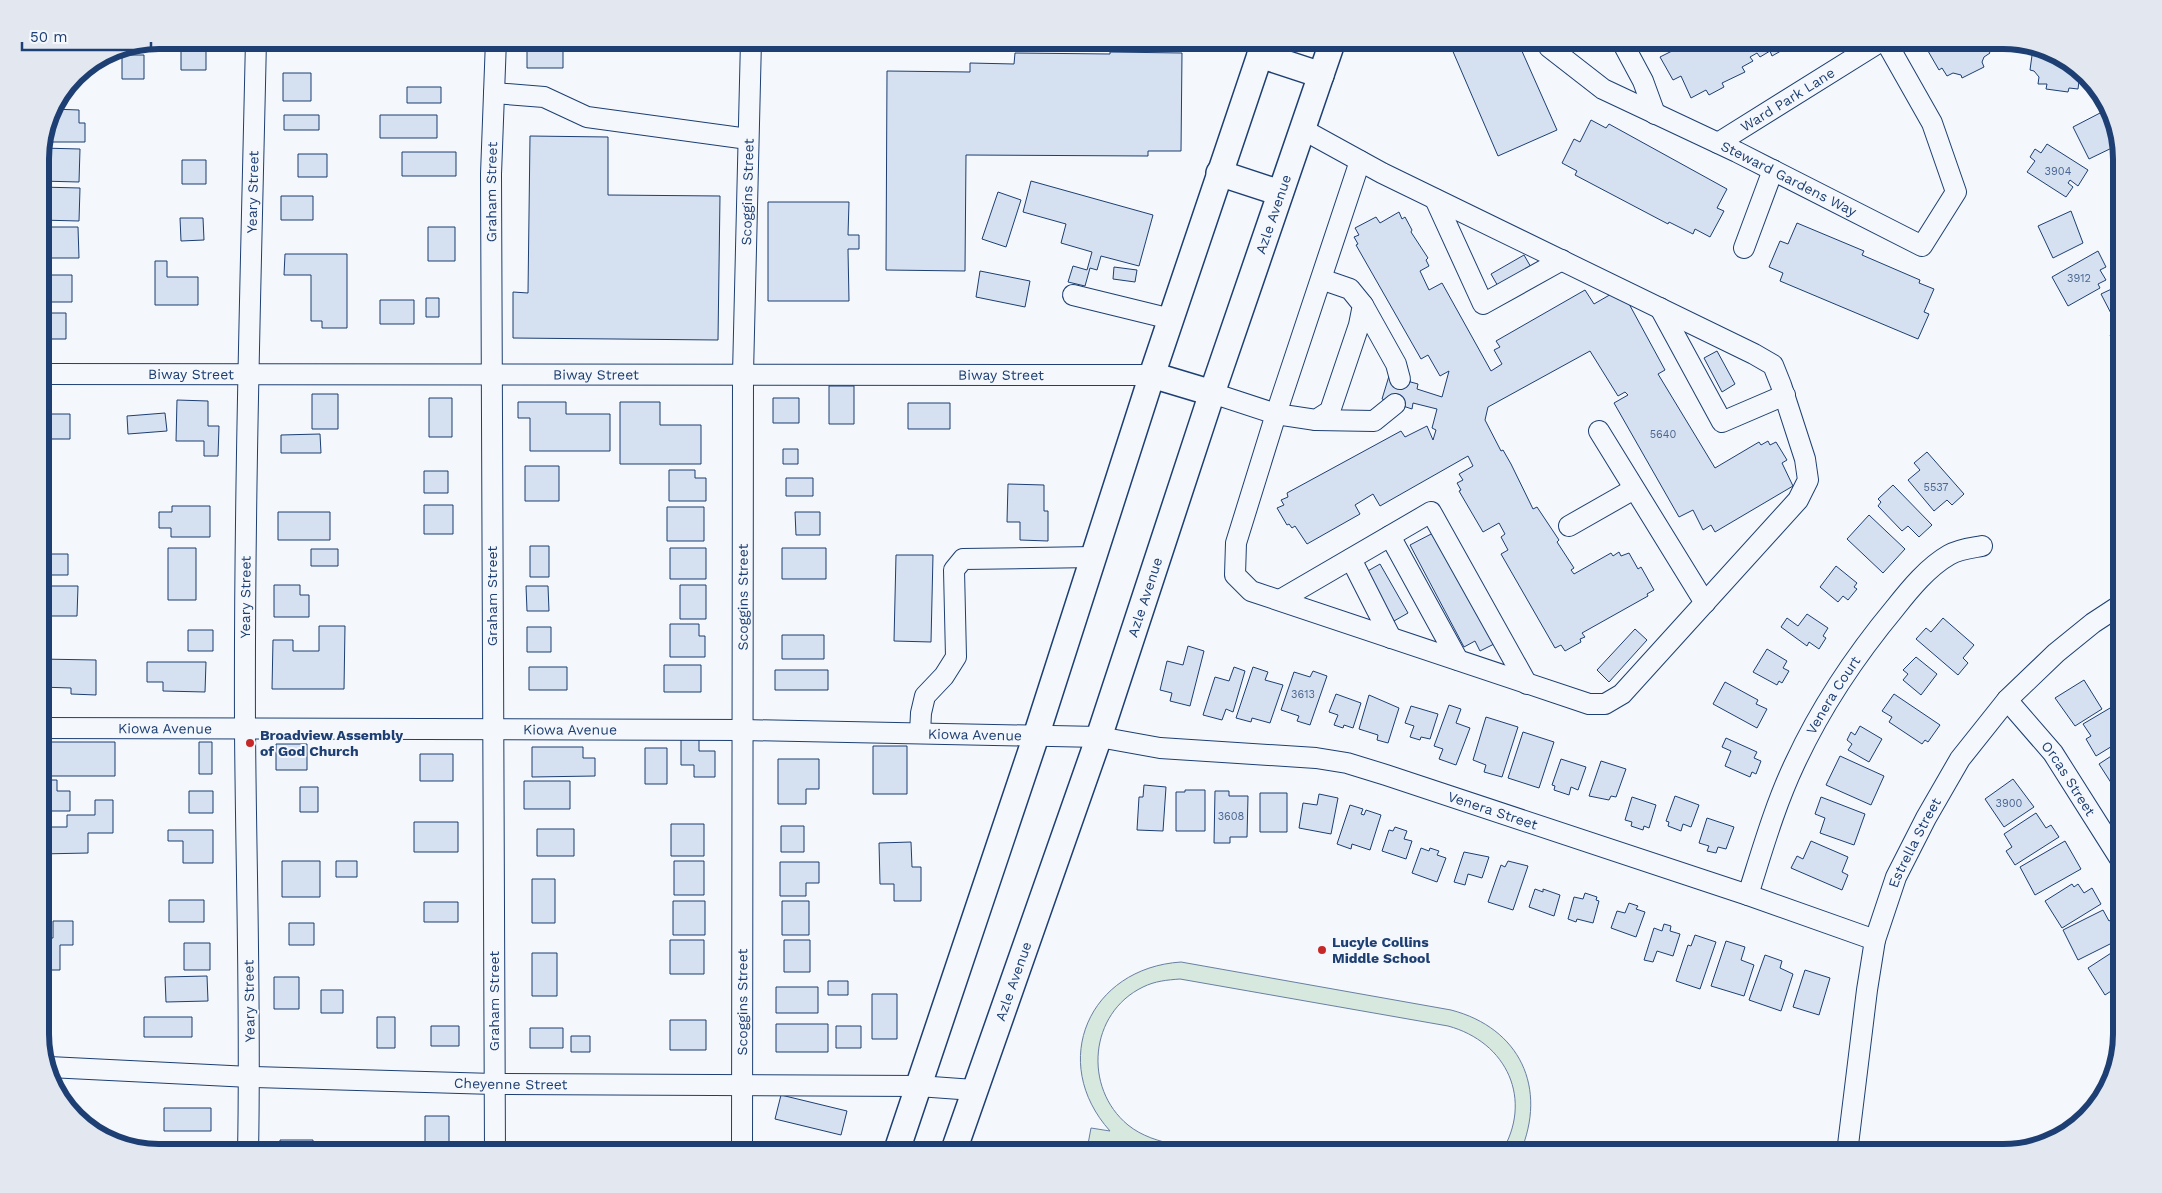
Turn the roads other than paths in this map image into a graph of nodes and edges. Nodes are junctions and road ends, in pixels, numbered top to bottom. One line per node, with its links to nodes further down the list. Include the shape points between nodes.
1 (256, 49): 29 (street, Yeary Street)
2 (496, 49): 12 (street, Graham Street)
3 (751, 49): 15 (street, Scoggins Street)
4 (1261, 49): 19 (main road)
5 (1266, 49): 11 (main road)
6 (1330, 49): 11 (main road, Azle Avenue)
7 (1552, 49): 13 (street, Steward Gardens Way, via 1602,89)
8 (1626, 49): 13 (street, via 1643,81)
9 (1869, 49): 16 (street, Ward Park Lane)
10 (1889, 49): 18 (street, Steward Gardens Way, via 1932,123 1956,192 1922,246)
11 (1321, 75): 14 (main road, Azle Avenue)
12 (494, 93): 15 (street, via 544,97 587,117); 31 (street, Graham Street)
13 (1655, 114): 16 (street, Steward Gardens Way)
14 (1302, 129): 17 (street); 20 (main road, Azle Avenue)
15 (748, 139): 32 (street, Scoggins Street)
16 (1718, 143): 18 (street, Steward Gardens Way)
17 (1360, 161): 21 (street); 24 (street)
18 (1772, 170): 22 (street)
19 (1219, 174): 20 (main road); 28 (main road)
20 (1280, 193): 35 (main road, Azle Avenue)
21 (1435, 199): 23 (street); 23 (street, via 1483,304)
22 (1744, 248)
23 (1562, 260): 27 (street)
24 (1321, 279): 26 (street, via 1350,289); 38 (street)
25 (1073, 295): 28 (street)
26 (1363, 305): 34 (street, via 1396,364); 39 (street, via 1360,325 1330,411)
27 (1660, 308): 36 (street, via 1773,365); 36 (street, via 1722,422)
28 (1171, 320): 33 (main road)
29 (249, 373): 30 (street, Biway Street); 31 (street, Biway Street); 55 (street, Yeary Street)
30 (49, 374)
31 (492, 374): 32 (street, Biway Street); 57 (street, Graham Street)
32 (742, 374): 33 (street, Biway Street); 56 (street, Scoggins Street)
33 (1152, 375): 35 (main road); 45 (main road)
34 (1400, 379)
35 (1212, 393): 38 (street); 60 (main road, Azle Avenue)
36 (1785, 395): 48 (street, via 1806,459 1808,480 1798,500)
37 (1395, 404): 39 (street, via 1374,421)
38 (1276, 414): 39 (street); 47 (street, via 1236,543 1235,575 1251,591)
39 (1316, 420)
40 (1599, 431): 41 (street)
41 (1634, 489): 42 (street); 48 (street)
42 (1569, 526)
43 (1390, 536): 46 (street); 51 (street); 52 (street, via 1431,512)
44 (1982, 546): 62 (street, Venera Court, via 1960,550 1936,565 1910,589 1865,644 1821,712 1794,764 1773,816)
45 (1094, 557): 58 (street, via 963,559 954,570 956,657 925,696 920,713); 59 (main road)
46 (1350, 559): 47 (street); 50 (street)
47 (1280, 600): 50 (street)
48 (1705, 603): 52 (street, via 1622,694 1604,704 1589,704)
49 (2113, 610): 53 (street, Estrella Street, via 2056,652)
50 (1391, 638): 51 (street)
51 (1458, 660): 52 (street)
52 (1527, 684)
53 (2007, 700): 61 (street, Orcas Street, via 2053,753); 63 (street, Estrella Street, via 1960,759 1926,818 1896,877)
54 (49, 728): 55 (street, Kiowa Avenue)
55 (245, 729): 57 (street, Kiowa Avenue); 65 (street, Yeary Street)
56 (743, 730): 57 (street, Kiowa Avenue); 58 (street, Kiowa Avenue); 67 (street, Scoggins Street)
57 (493, 731): 66 (street, Graham Street)
58 (920, 733): 59 (street, Kiowa Avenue)
59 (1036, 736): 60 (street, Kiowa Avenue); 68 (main road)
60 (1100, 737): 62 (street, Venera Street, via 1160,748 1316,758 1347,763); 69 (main road, Azle Avenue)
61 (2113, 848)
62 (1748, 895): 63 (street, Venera Street)
63 (1876, 940): 75 (street, Estrella Street)
64 (54, 1067): 65 (street, Cheyenne Street)
65 (250, 1077): 66 (street, Cheyenne Street); 70 (street, Yeary Street)
66 (494, 1084): 67 (street, Cheyenne Street); 71 (street, Graham Street)
67 (742, 1084): 68 (street, Cheyenne Street); 72 (street, Scoggins Street)
68 (918, 1086): 69 (street, Cheyenne Street); 73 (main road)
69 (974, 1090): 74 (main road, Azle Avenue)
70 (248, 1144)
71 (495, 1144)
72 (742, 1144)
73 (899, 1144)
74 (956, 1144)
75 (1848, 1144)

